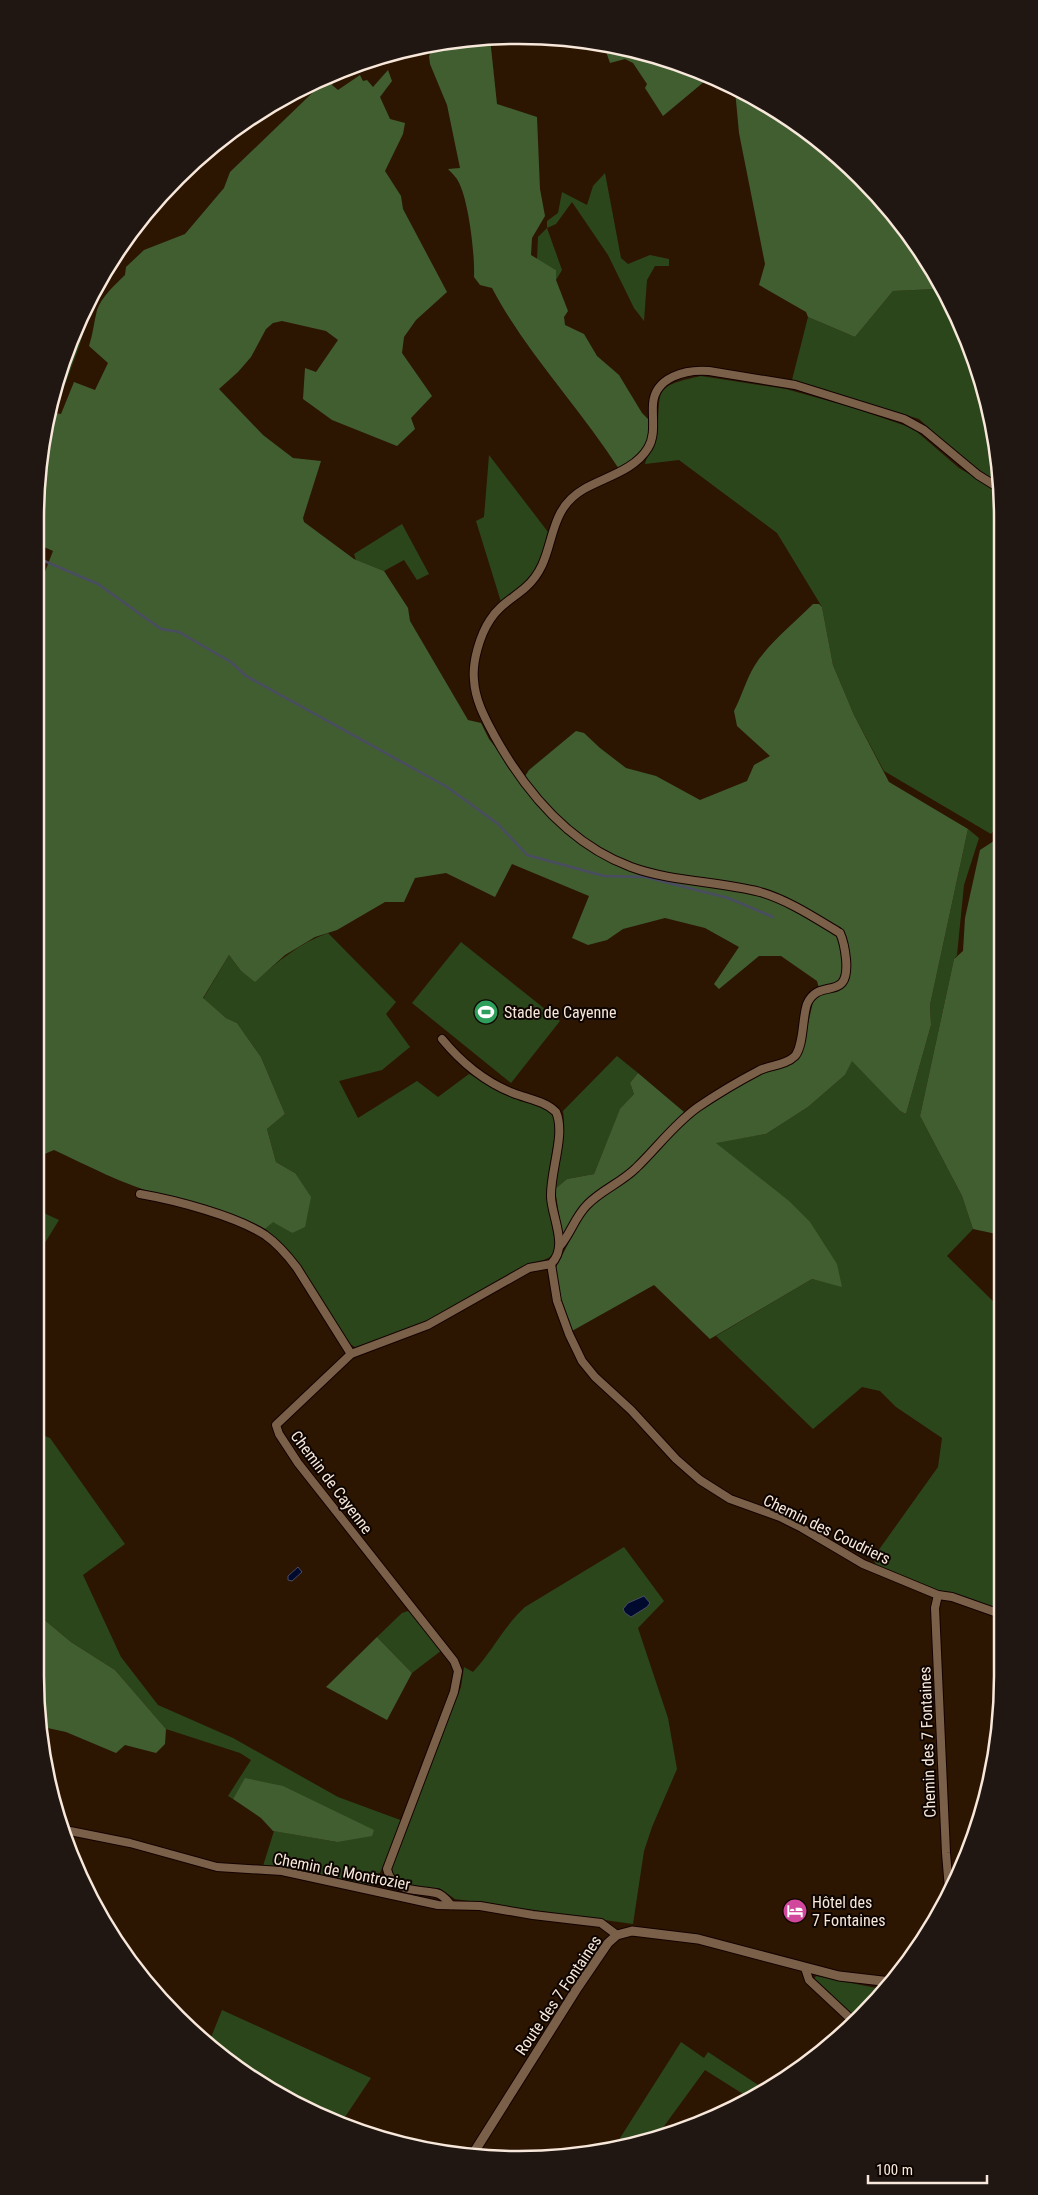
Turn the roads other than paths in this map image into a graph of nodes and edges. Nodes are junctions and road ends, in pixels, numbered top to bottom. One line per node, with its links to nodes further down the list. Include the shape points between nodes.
1 (993, 484): 4 (street, via 924,430 904,419 795,384 699,370 680,374 665,381 655,394 652,440 643,454 635,463 582,490 567,502 557,516 539,573 490,619 479,647 473,677 482,713 520,777 560,823 596,851 631,867 674,879 745,888 780,900 840,934 844,941 845,979 809,1000 799,1048 793,1058 762,1069 685,1117 636,1169 587,1205)
2 (442, 1039): 4 (street, via 486,1078 556,1112 560,1126 552,1170 551,1199)
3 (140, 1194): 6 (street, via 166,1198 243,1224 265,1235 297,1268)
4 (560, 1246): 5 (street, via 559,1254)
5 (551, 1264): 6 (street, Chemin de Cayenne, via 529,1268 428,1325); 7 (street, Chemin des Coudriers, via 557,1301 582,1361 700,1480 730,1499 802,1528 863,1564)
6 (351, 1354): 11 (street, Chemin de Cayenne, via 276,1425 298,1462 454,1661 458,1671 454,1692 387,1869 389,1877 397,1885 438,1893)
7 (938, 1595): 8 (street, Chemin des Coudriers); 10 (street, Chemin des 7 Fontaines, via 935,1608)
8 (994, 1612)
9 (70, 1831): 11 (street, Chemin de Montrozier, via 130,1843 218,1867 282,1870 438,1905)
10 (948, 1879)
11 (451, 1904): 12 (street, Chemin de Montrozier, via 601,1923)
12 (617, 1936): 13 (street, Route des 7 Fontaines, via 632,1931 698,1939); 16 (street, Route des 7 Fontaines, via 608,1943 576,1990)
13 (805, 1968): 14 (street, Route des 7 Fontaines); 15 (street, via 809,1980)
14 (883, 1981)
15 (849, 2017)
16 (476, 2149)

